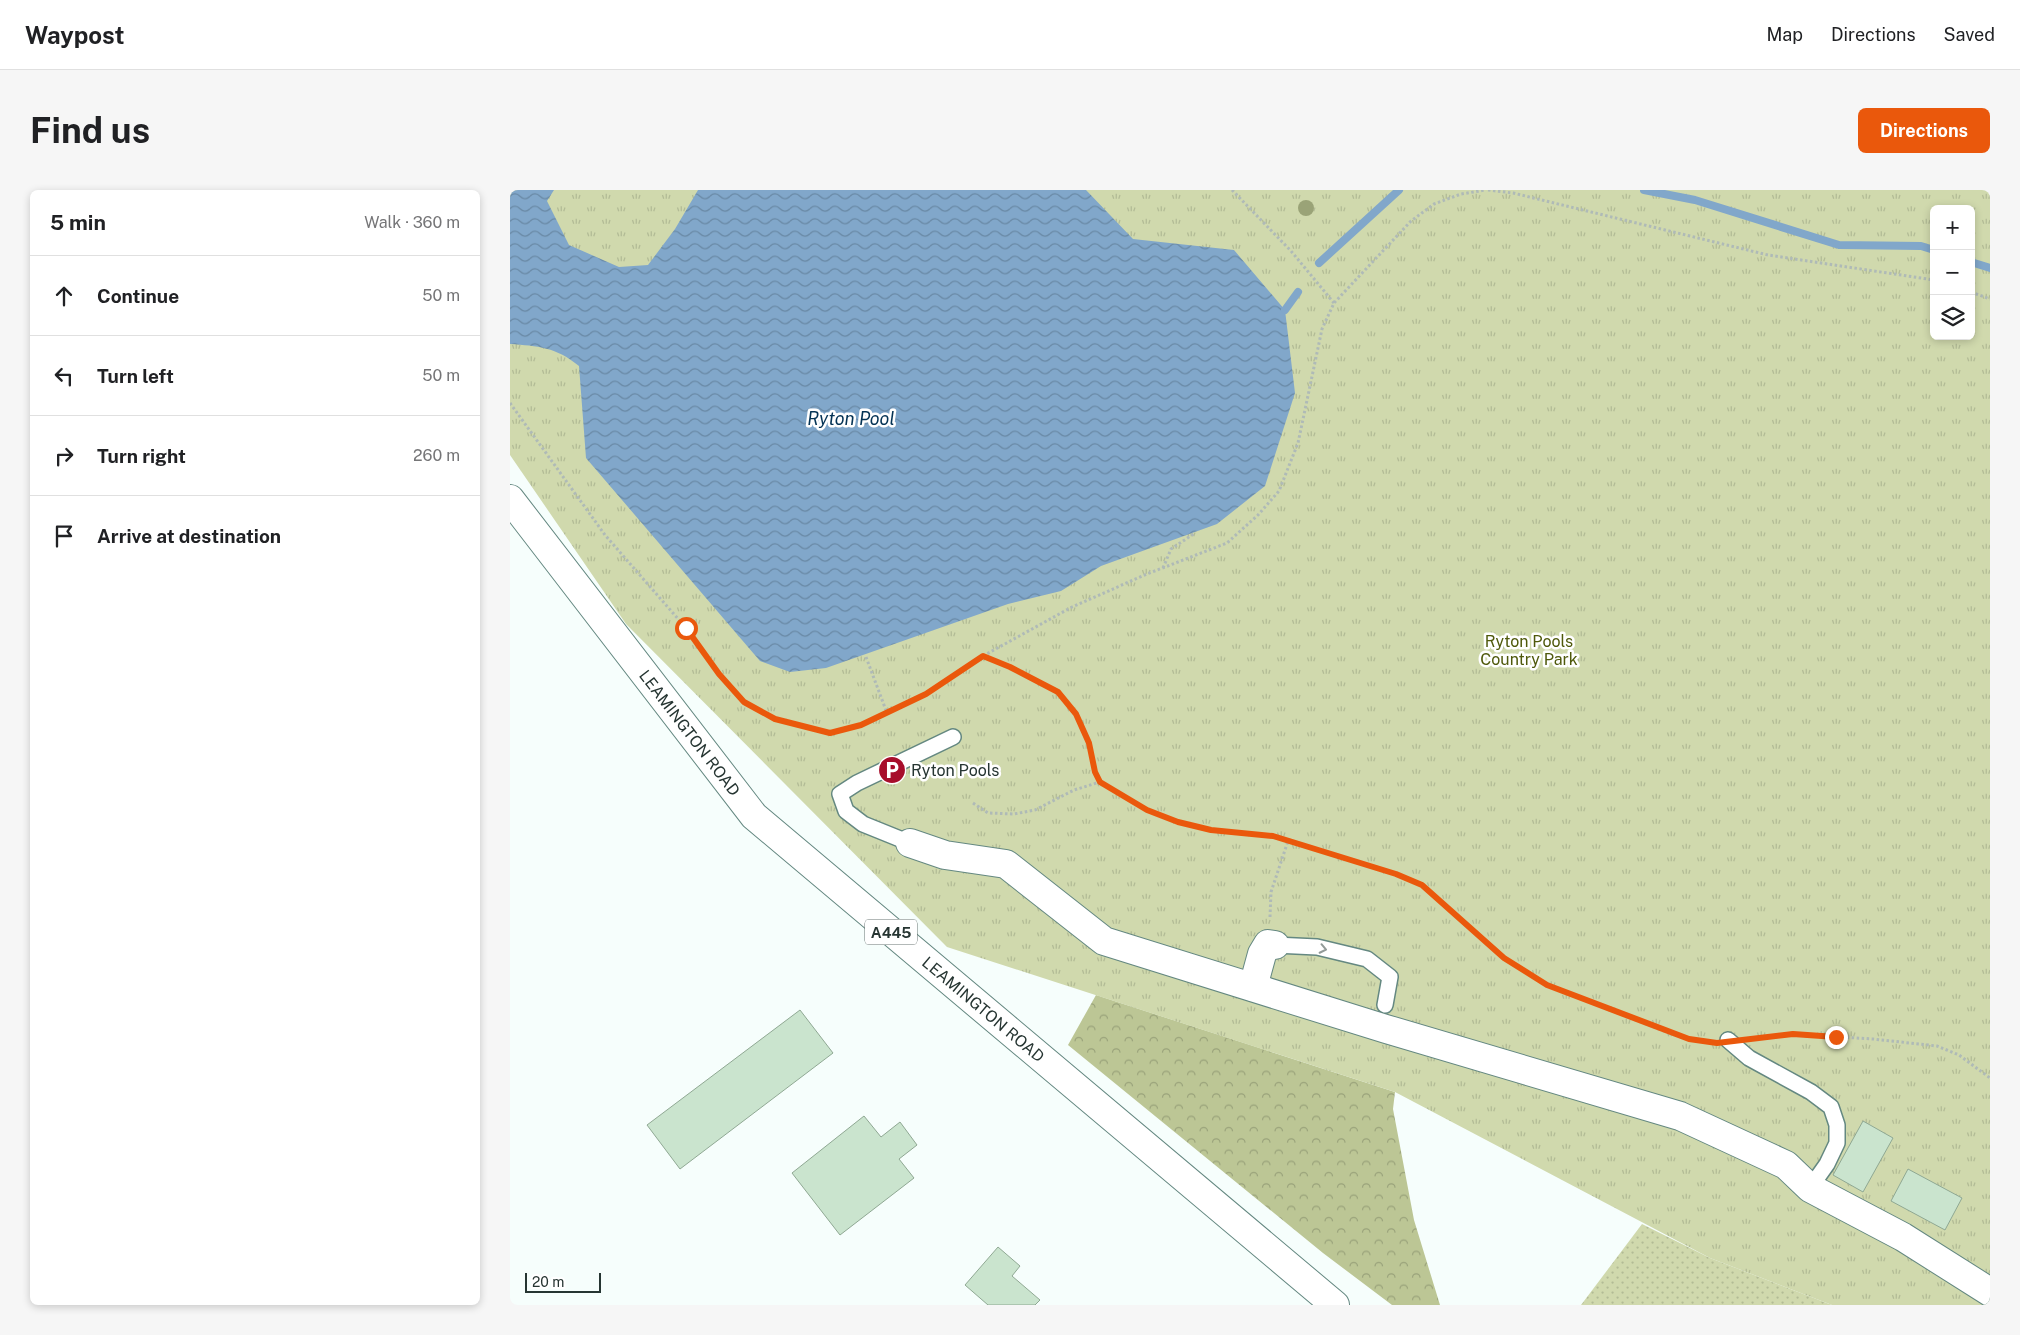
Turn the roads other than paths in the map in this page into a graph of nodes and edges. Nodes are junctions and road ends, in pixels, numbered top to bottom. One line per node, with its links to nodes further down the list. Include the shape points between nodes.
1 (510, 499): 10 (street, LEAMINGTON ROAD / A445, via 754,816)
2 (953, 736): 3 (lane, via 840,794 846,811 863,824)
3 (910, 843): 5 (street, via 945,855 1006,864 1104,941)
4 (1272, 936): 5 (street, via 1262,954); 6 (lane, one-way to 6, via 1367,959 1390,977)
5 (1253, 987): 6 (street)
6 (1386, 1017): 8 (street, via 1680,1116 1786,1165)
7 (1728, 1040): 8 (lane, via 1750,1058 1831,1107 1837,1125 1837,1143)
8 (1810, 1188): 9 (street, via 1903,1237)
9 (1990, 1292)
10 (1335, 1305)

